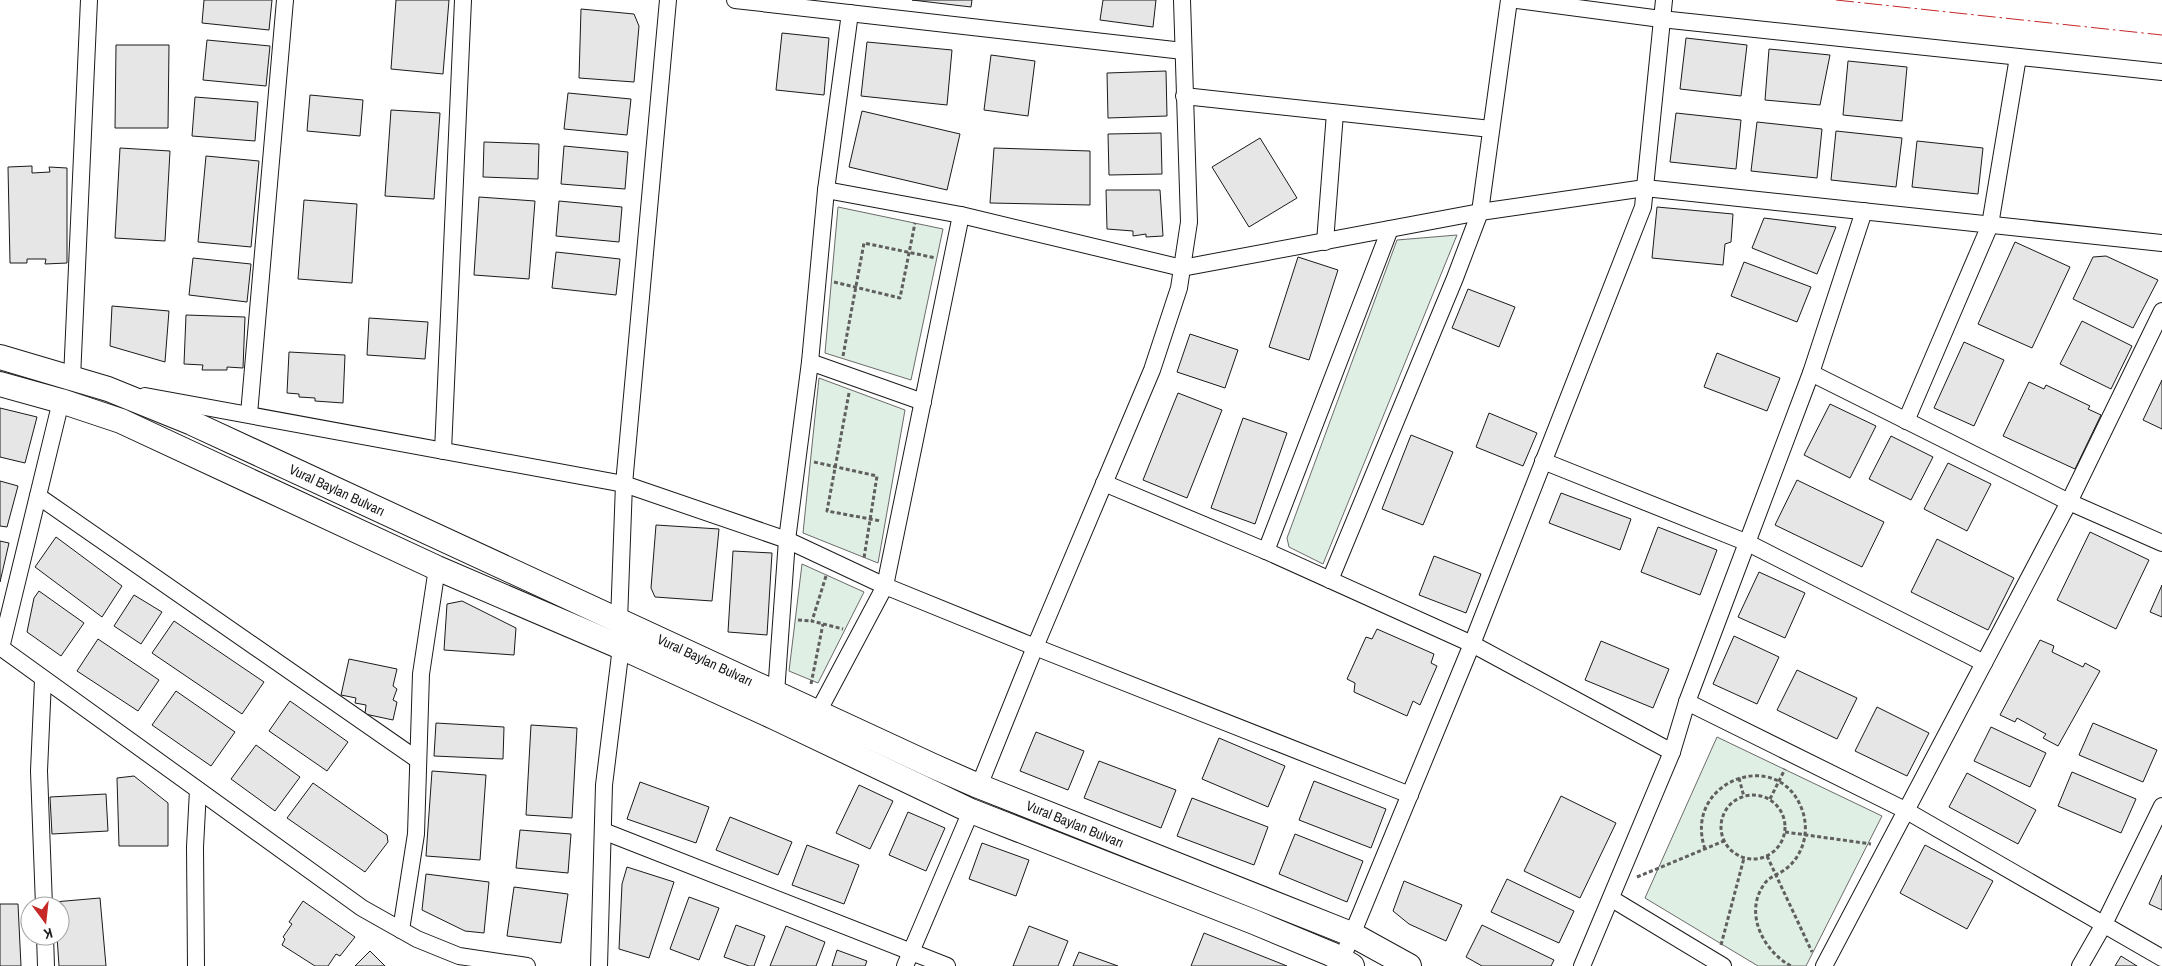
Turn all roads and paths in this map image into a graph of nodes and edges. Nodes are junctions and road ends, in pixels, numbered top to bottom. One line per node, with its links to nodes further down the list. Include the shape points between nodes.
1 (89, 0): 38 (street)
2 (285, 0): 44 (street)
3 (463, 0): 46 (street)
4 (668, 0): 51 (street)
5 (735, 0): 10 (street)
6 (1182, 0): 12 (street)
7 (1509, 0): 17 (street)
8 (1517, 0): 11 (street)
9 (1664, 0): 11 (street)
10 (850, 13): 12 (street); 19 (street)
11 (1661, 19): 13 (street); 18 (street)
12 (1183, 51): 15 (street)
13 (2018, 57): 14 (street); 24 (street)
14 (2162, 72)
15 (1184, 96): 16 (street); 30 (street, via 1189,222)
16 (1335, 112): 17 (street); 26 (street)
17 (1491, 129): 21 (street)
18 (1645, 188): 20 (street); 21 (street); 48 (street, via 1643,207)
19 (826, 190): 22 (street); 35 (street)
20 (1864, 211): 24 (street); 37 (street)
21 (1480, 212): 25 (street); 63 (street, via 1456,278)
22 (961, 215): 30 (street); 43 (street)
23 (916, 220): 28 (path)
24 (1990, 225): 27 (street); 45 (street)
25 (1390, 229): 26 (street); 59 (street)
26 (1325, 242): 30 (street)
27 (2162, 243)
28 (910, 252): 29 (path); 32 (path, via 864,243); 32 (path, via 900,298)
29 (937, 258)
30 (1182, 268): 50 (street, via 1179,288 1152,370)
31 (828, 280): 32 (path)
32 (856, 286): 36 (path)
33 (2162, 311): 53 (street)
34 (0, 357): 38 (main road, Vural Baylan Bulvarı)
35 (810, 362): 43 (street); 56 (street)
36 (842, 362)
37 (1811, 373): 45 (street); 57 (street)
38 (72, 378): 41 (main road, Vural Baylan Bulvarı)
39 (0, 384): 42 (main road, Vural Baylan Bulvarı)
40 (850, 387): 49 (path)
41 (111, 390): 44 (street); 65 (main road, Vural Baylan Bulvarı, via 192,423)
42 (61, 401): 52 (street); 61 (main road, Vural Baylan Bulvarı, via 130,425)
43 (923, 402): 64 (street)
44 (249, 414): 46 (street)
45 (1906, 421): 53 (street)
46 (443, 450): 51 (street)
47 (808, 460): 49 (path)
48 (1543, 461): 57 (street); 70 (street)
49 (835, 466): 54 (path, via 877,476); 54 (path, via 827,511)
50 (1104, 483): 59 (street); 73 (street)
51 (624, 484): 56 (street); 65 (street)
52 (38, 496): 72 (street); 82 (street)
53 (2069, 502): 58 (street); 74 (street)
54 (871, 519): 55 (path); 60 (path)
55 (889, 523)
56 (787, 540): 64 (street); 77 (street)
57 (1748, 543): 74 (street); 78 (street)
58 (2162, 543)
59 (1266, 551): 63 (street)
60 (864, 562)
61 (437, 568): 71 (main road, Vural Baylan Bulvarı); 82 (street, via 421,674)
62 (827, 571): 67 (path)
63 (1330, 580): 70 (street)
64 (885, 586): 73 (street); 79 (street)
65 (619, 620): 71 (street); 77 (main road, Vural Baylan Bulvarı)
66 (792, 620): 67 (path)
67 (812, 621): 68 (path)
68 (823, 624): 69 (path); 76 (path)
69 (848, 631)
70 (1472, 644): 80 (street); 87 (street)
71 (621, 647): 92 (main road, Vural Baylan Bulvarı); 93 (street, via 604,785)
72 (1, 648): 75 (street)
73 (1035, 648): 85 (street); 87 (street)
74 (1984, 663): 91 (street)
75 (43, 680): 86 (street); 103 (street, via 39,771)
76 (811, 684)
77 (776, 693): 79 (main road, Vural Baylan Bulvarı)
78 (1687, 702): 80 (street); 81 (street)
79 (818, 712): 85 (main road, Vural Baylan Bulvarı)
80 (1672, 752): 102 (street)
81 (1792, 755): 84 (path); 91 (street)
82 (418, 760): 105 (street, via 416,834)
83 (1739, 778): 84 (path, via 1762,776); 88 (path); 98 (path, via 1716,791 1705,808 1701,824)
84 (1778, 782): 89 (path); 95 (path, via 1801,806)
85 (979, 786): 106 (main road, Vural Baylan Bulvarı)
86 (198, 790): 105 (street, via 362,908); 115 (street)
87 (1410, 795): 106 (street)
88 (1744, 797): 89 (path); 96 (path, via 1724,813 1721,823)
89 (1770, 799): 94 (path, via 1784,816)
90 (2162, 806): 104 (street)
91 (1905, 810): 97 (street); 104 (street)
92 (971, 811): 109 (street); 112 (main road, Vural Baylan Bulvarı, via 1254,922)
93 (603, 831): 109 (street); 117 (street)
94 (1785, 832): 95 (path); 99 (path, via 1779,847)
95 (1805, 835): 97 (path); 101 (path, via 1794,862)
96 (1724, 841): 98 (path); 100 (path, via 1732,852)
97 (1887, 845): 111 (street)
98 (1705, 849): 102 (path)
99 (1767, 856): 100 (path); 101 (path)
100 (1744, 858): 113 (path)
101 (1777, 875): 111 (path); 121 (path, via 1769,878 1760,891 1756,903 1757,920 1766,945)
102 (1614, 892): 113 (street); 120 (street)
103 (44, 896)
104 (2104, 924): 108 (street); 122 (street)
105 (401, 930): 110 (street)
106 (1351, 934): 112 (street); 119 (main road, Vural Baylan Bulvarı)
107 (45, 946): 114 (street)
108 (2162, 958)
109 (908, 959): 118 (street)
110 (453, 961): 116 (street)
111 (1819, 961)
112 (1344, 964)
113 (1720, 964)
114 (46, 966)
115 (196, 966)
116 (527, 966)
117 (599, 966)
118 (946, 966)
119 (1409, 966)
120 (1582, 966)
121 (1791, 966)
122 (2080, 966)

